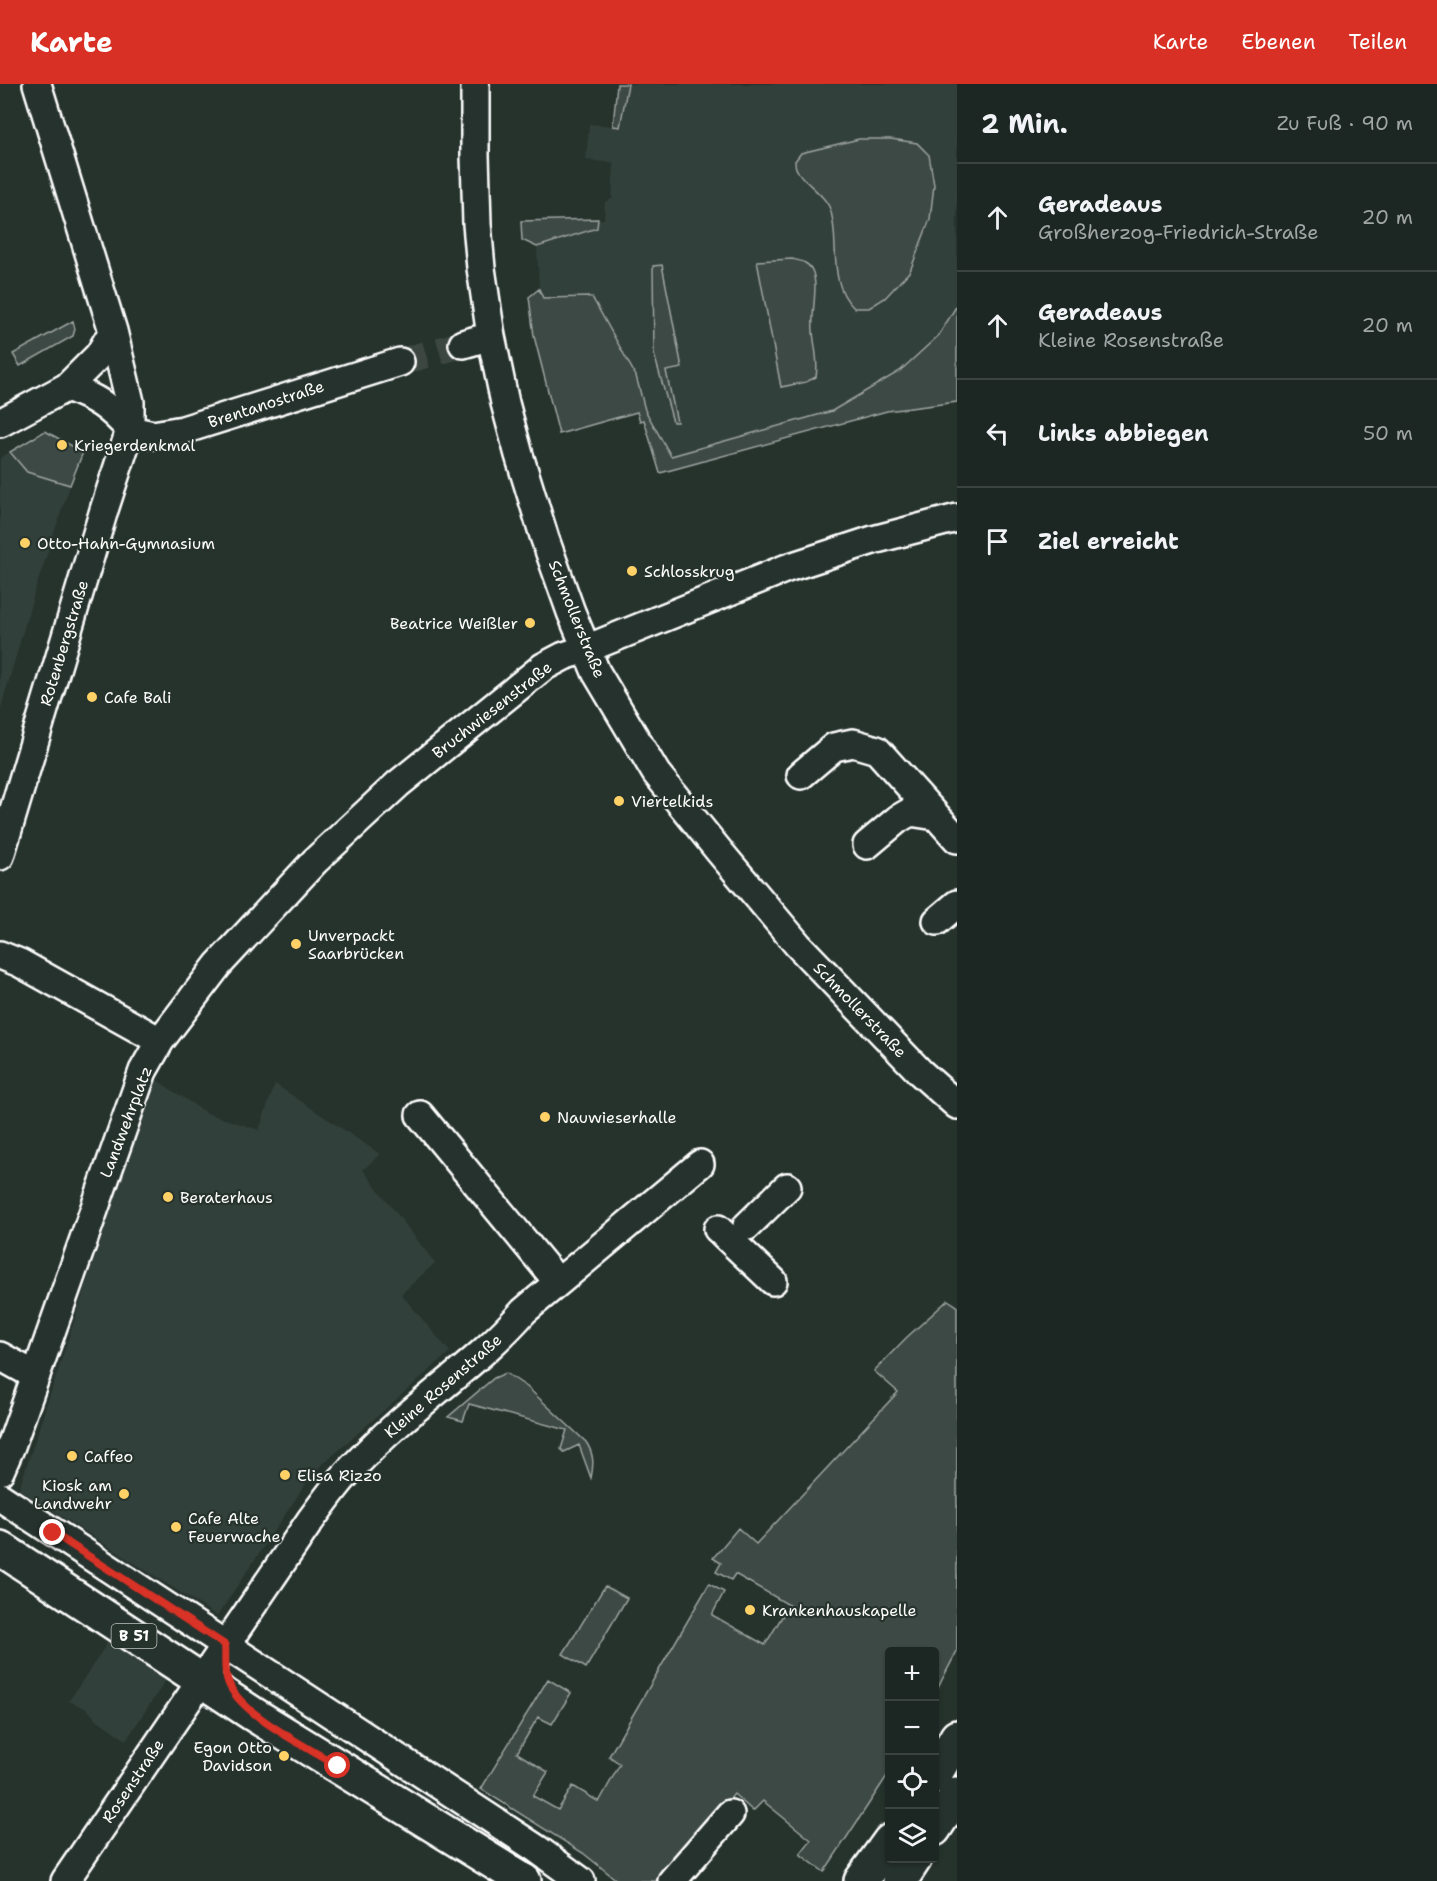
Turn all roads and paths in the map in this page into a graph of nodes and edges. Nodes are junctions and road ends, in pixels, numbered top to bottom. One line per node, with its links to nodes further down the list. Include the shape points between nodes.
1 (37, 84): 3 (street, Rotenbergstraße)
2 (475, 84): 4 (street, Schmollerstraße, via 476,203)
3 (112, 331): 7 (street, via 99,355); 9 (street, Rotenbergstraße, via 130,402)
4 (490, 336): 5 (street); 11 (street, Schmollerstraße, via 519,455)
5 (463, 344)
6 (400, 362): 9 (street, Brentanostraße, via 183,430 153,435)
7 (67, 387): 8 (street); 9 (street, via 114,411)
8 (0, 423)
9 (130, 430): 16 (street, Rotenbergstraße)
10 (957, 518): 11 (street, Bruchwiesenstraße, via 787,568)
11 (586, 649): 20 (street, Bruchwiesenstraße, via 543,667 398,784 281,896 218,965); 21 (street, Schmollerstraße, via 650,764 719,851 798,945)
12 (801, 775): 13 (street, via 834,747 853,743 877,750)
13 (936, 816): 14 (street); 15 (street, via 910,812)
14 (957, 839)
15 (867, 845)
16 (0, 856)
17 (957, 904): 18 (street)
18 (937, 921)
19 (0, 955): 20 (street)
20 (160, 1041): 30 (street, Landwehrplatz, via 129,1108)
21 (957, 1105)
22 (420, 1115): 28 (street)
23 (700, 1164): 28 (street, Kleine Rosenstraße)
24 (787, 1187): 25 (street)
25 (747, 1226)
26 (717, 1229): 27 (street)
27 (774, 1281)
28 (558, 1282): 37 (street, Kleine Rosenstraße, via 346,1474)
29 (0, 1356): 30 (street)
30 (36, 1376): 31 (street, Landwehrplatz)
31 (0, 1471)
32 (0, 1497): 37 (street)
33 (0, 1513): 37 (street)
34 (0, 1533): 36 (street, via 5,1544)
35 (0, 1548): 36 (main road, B 51)
36 (31, 1568): 37 (main road, B 51, via 153,1648)
37 (217, 1659): 45 (street, Rosenstraße); 46 (main road, via 253,1714); 47 (street); 48 (street, via 537,1849)
38 (957, 1737): 39 (main road)
39 (939, 1768)
40 (957, 1794): 42 (main road)
41 (730, 1814): 49 (street)
42 (939, 1821)
43 (885, 1848): 50 (main road)
44 (912, 1863): 51 (main road)
45 (65, 1881)
46 (524, 1881)
47 (559, 1881)
48 (581, 1881)
49 (672, 1881)
50 (861, 1881)
51 (900, 1881)

